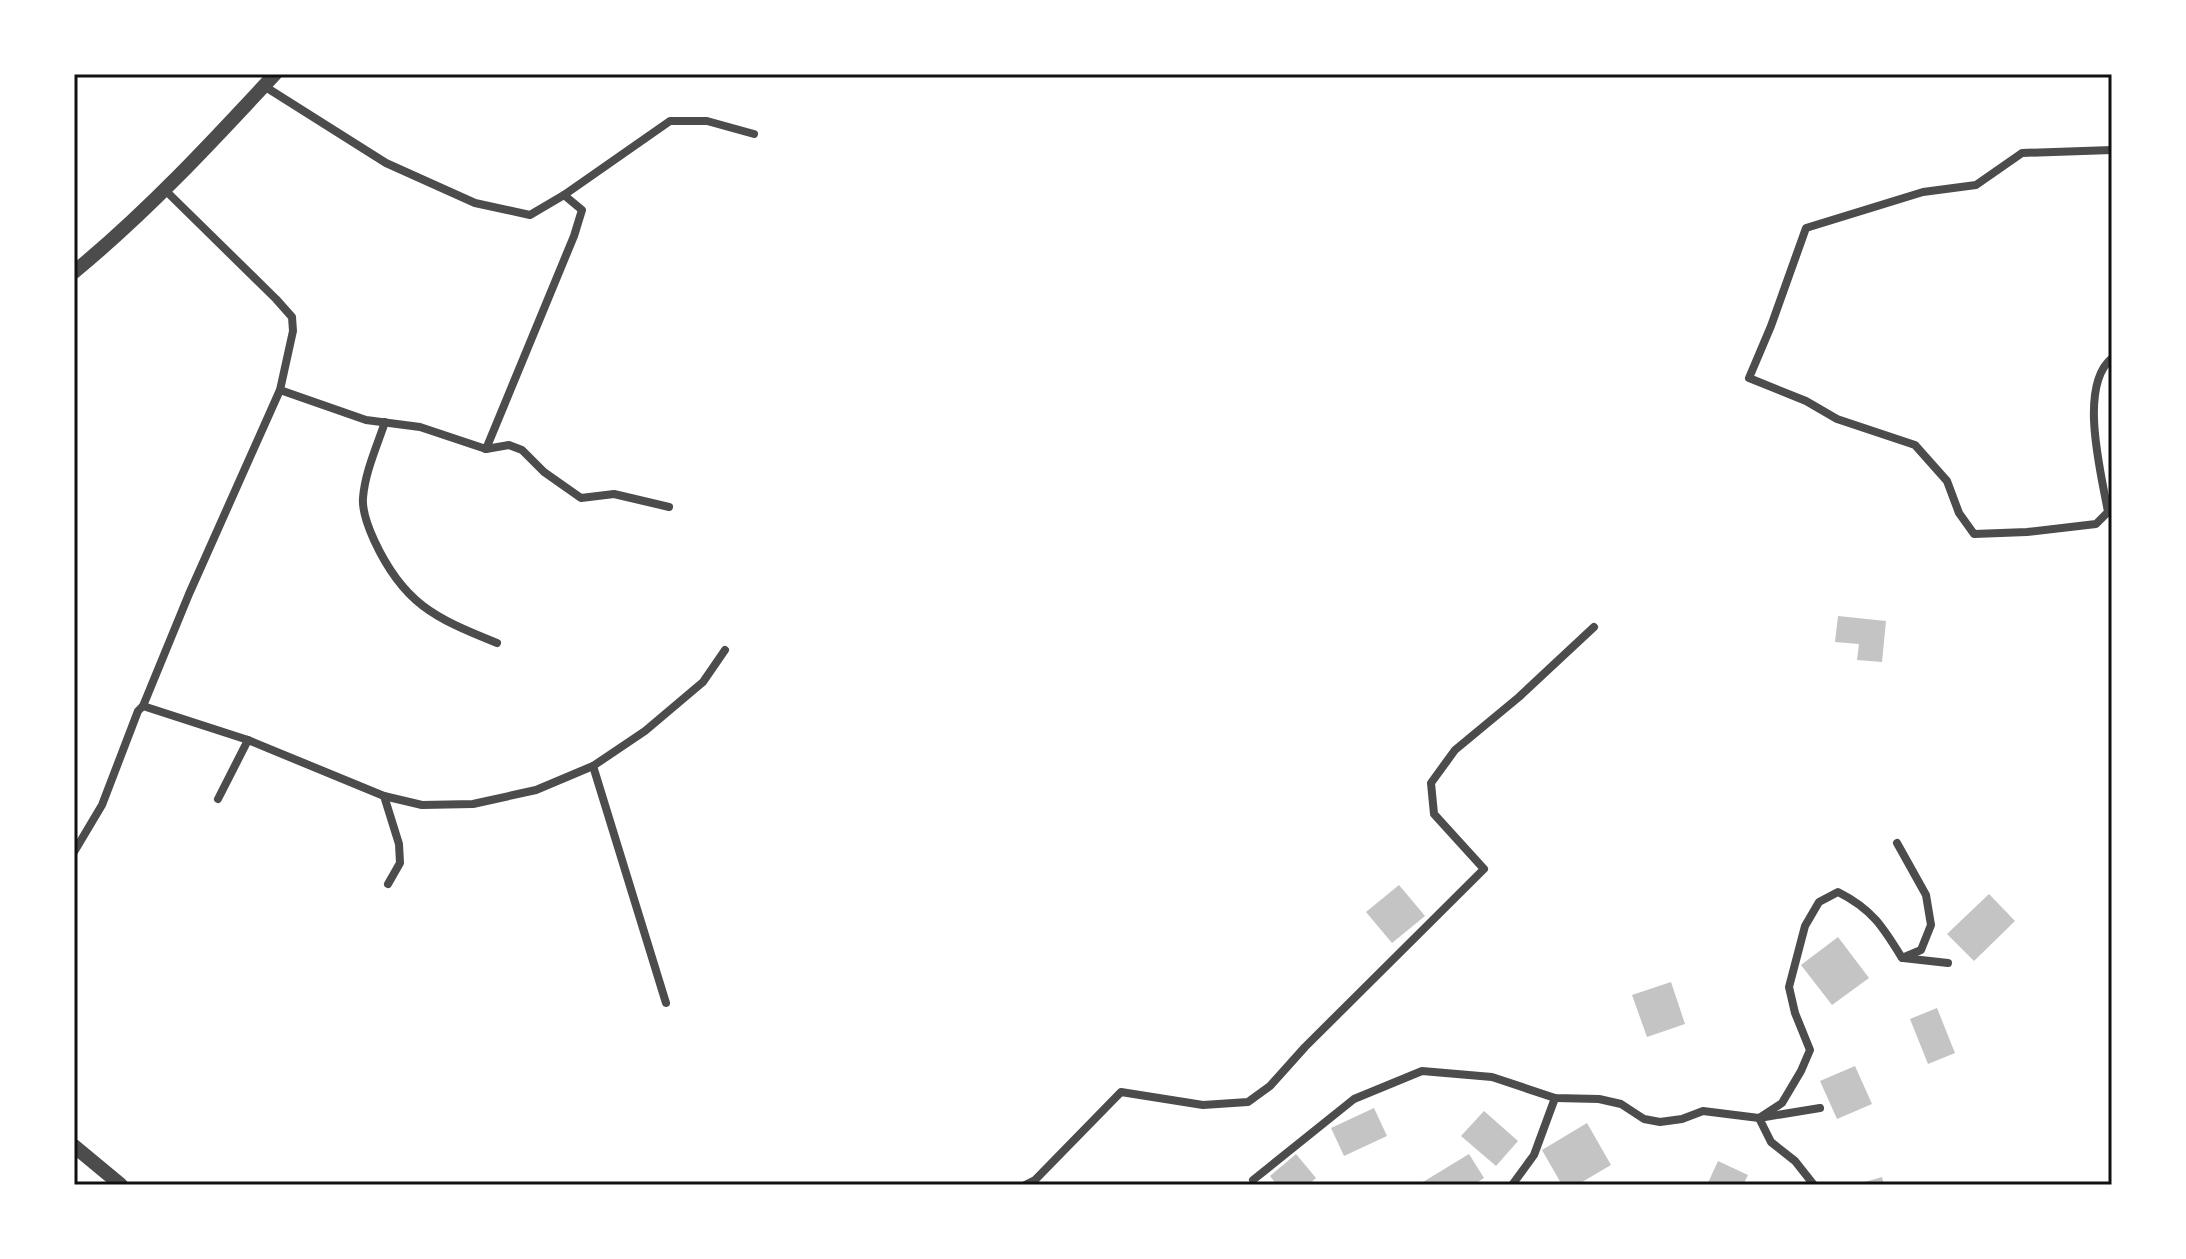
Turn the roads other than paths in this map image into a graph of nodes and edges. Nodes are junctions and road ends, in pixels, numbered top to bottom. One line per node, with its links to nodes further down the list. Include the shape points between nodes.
1 (275, 74): 2 (street)
2 (264, 86): 5 (street); 6 (street, via 386,163 475,203 530,215)
3 (754, 134): 6 (street, via 707,121 670,121)
4 (2112, 150): 13 (street, via 2022,153 1976,185 1923,192 1806,228 1749,378 1837,419 1915,445 1947,481 1974,534 2096,524)
5 (165, 190): 7 (street); 9 (street, via 292,317)
6 (564, 195): 11 (street, via 582,210)
7 (74, 272)
8 (2112, 358): 13 (street, via 2101,367 2093,394)
9 (280, 390): 10 (street); 17 (street)
10 (385, 422): 11 (street, via 420,427); 15 (street, via 362,501 388,571 434,615)
11 (486, 449): 12 (street, via 509,445 522,450 581,498 614,494)
12 (669, 507)
13 (2110, 514)
14 (1594, 627): 34 (street, via 1455,750 1431,783 1434,814 1484,869 1270,1086 1248,1102 1203,1105 1121,1092)
15 (497, 643)
16 (725, 650): 19 (street, via 703,682)
17 (143, 706): 18 (street); 23 (street, via 102,805)
18 (248, 740): 20 (street); 21 (street)
19 (593, 766): 20 (street, via 536,790 473,804 422,805); 27 (street)
20 (384, 796): 24 (street, via 400,863)
21 (218, 799)
22 (1897, 843): 25 (street, via 1926,895 1931,925 1921,950)
23 (74, 852)
24 (388, 884)
25 (1902, 958): 26 (street); 30 (street, via 1861,904 1838,892 1819,902 1805,926 1789,987 1810,1050 1782,1103)
26 (1948, 963)
27 (666, 1003)
28 (1555, 1098): 30 (street, via 1621,1104 1660,1122 1703,1111); 32 (street, via 1492,1077 1422,1071 1354,1099); 35 (street, via 1534,1155)
29 (1820, 1108): 30 (street)
30 (1759, 1118): 36 (street, via 1771,1142)
31 (74, 1146): 33 (street)
32 (1253, 1180)
33 (121, 1185)
34 (1025, 1185)
35 (1512, 1185)
36 (1814, 1185)

